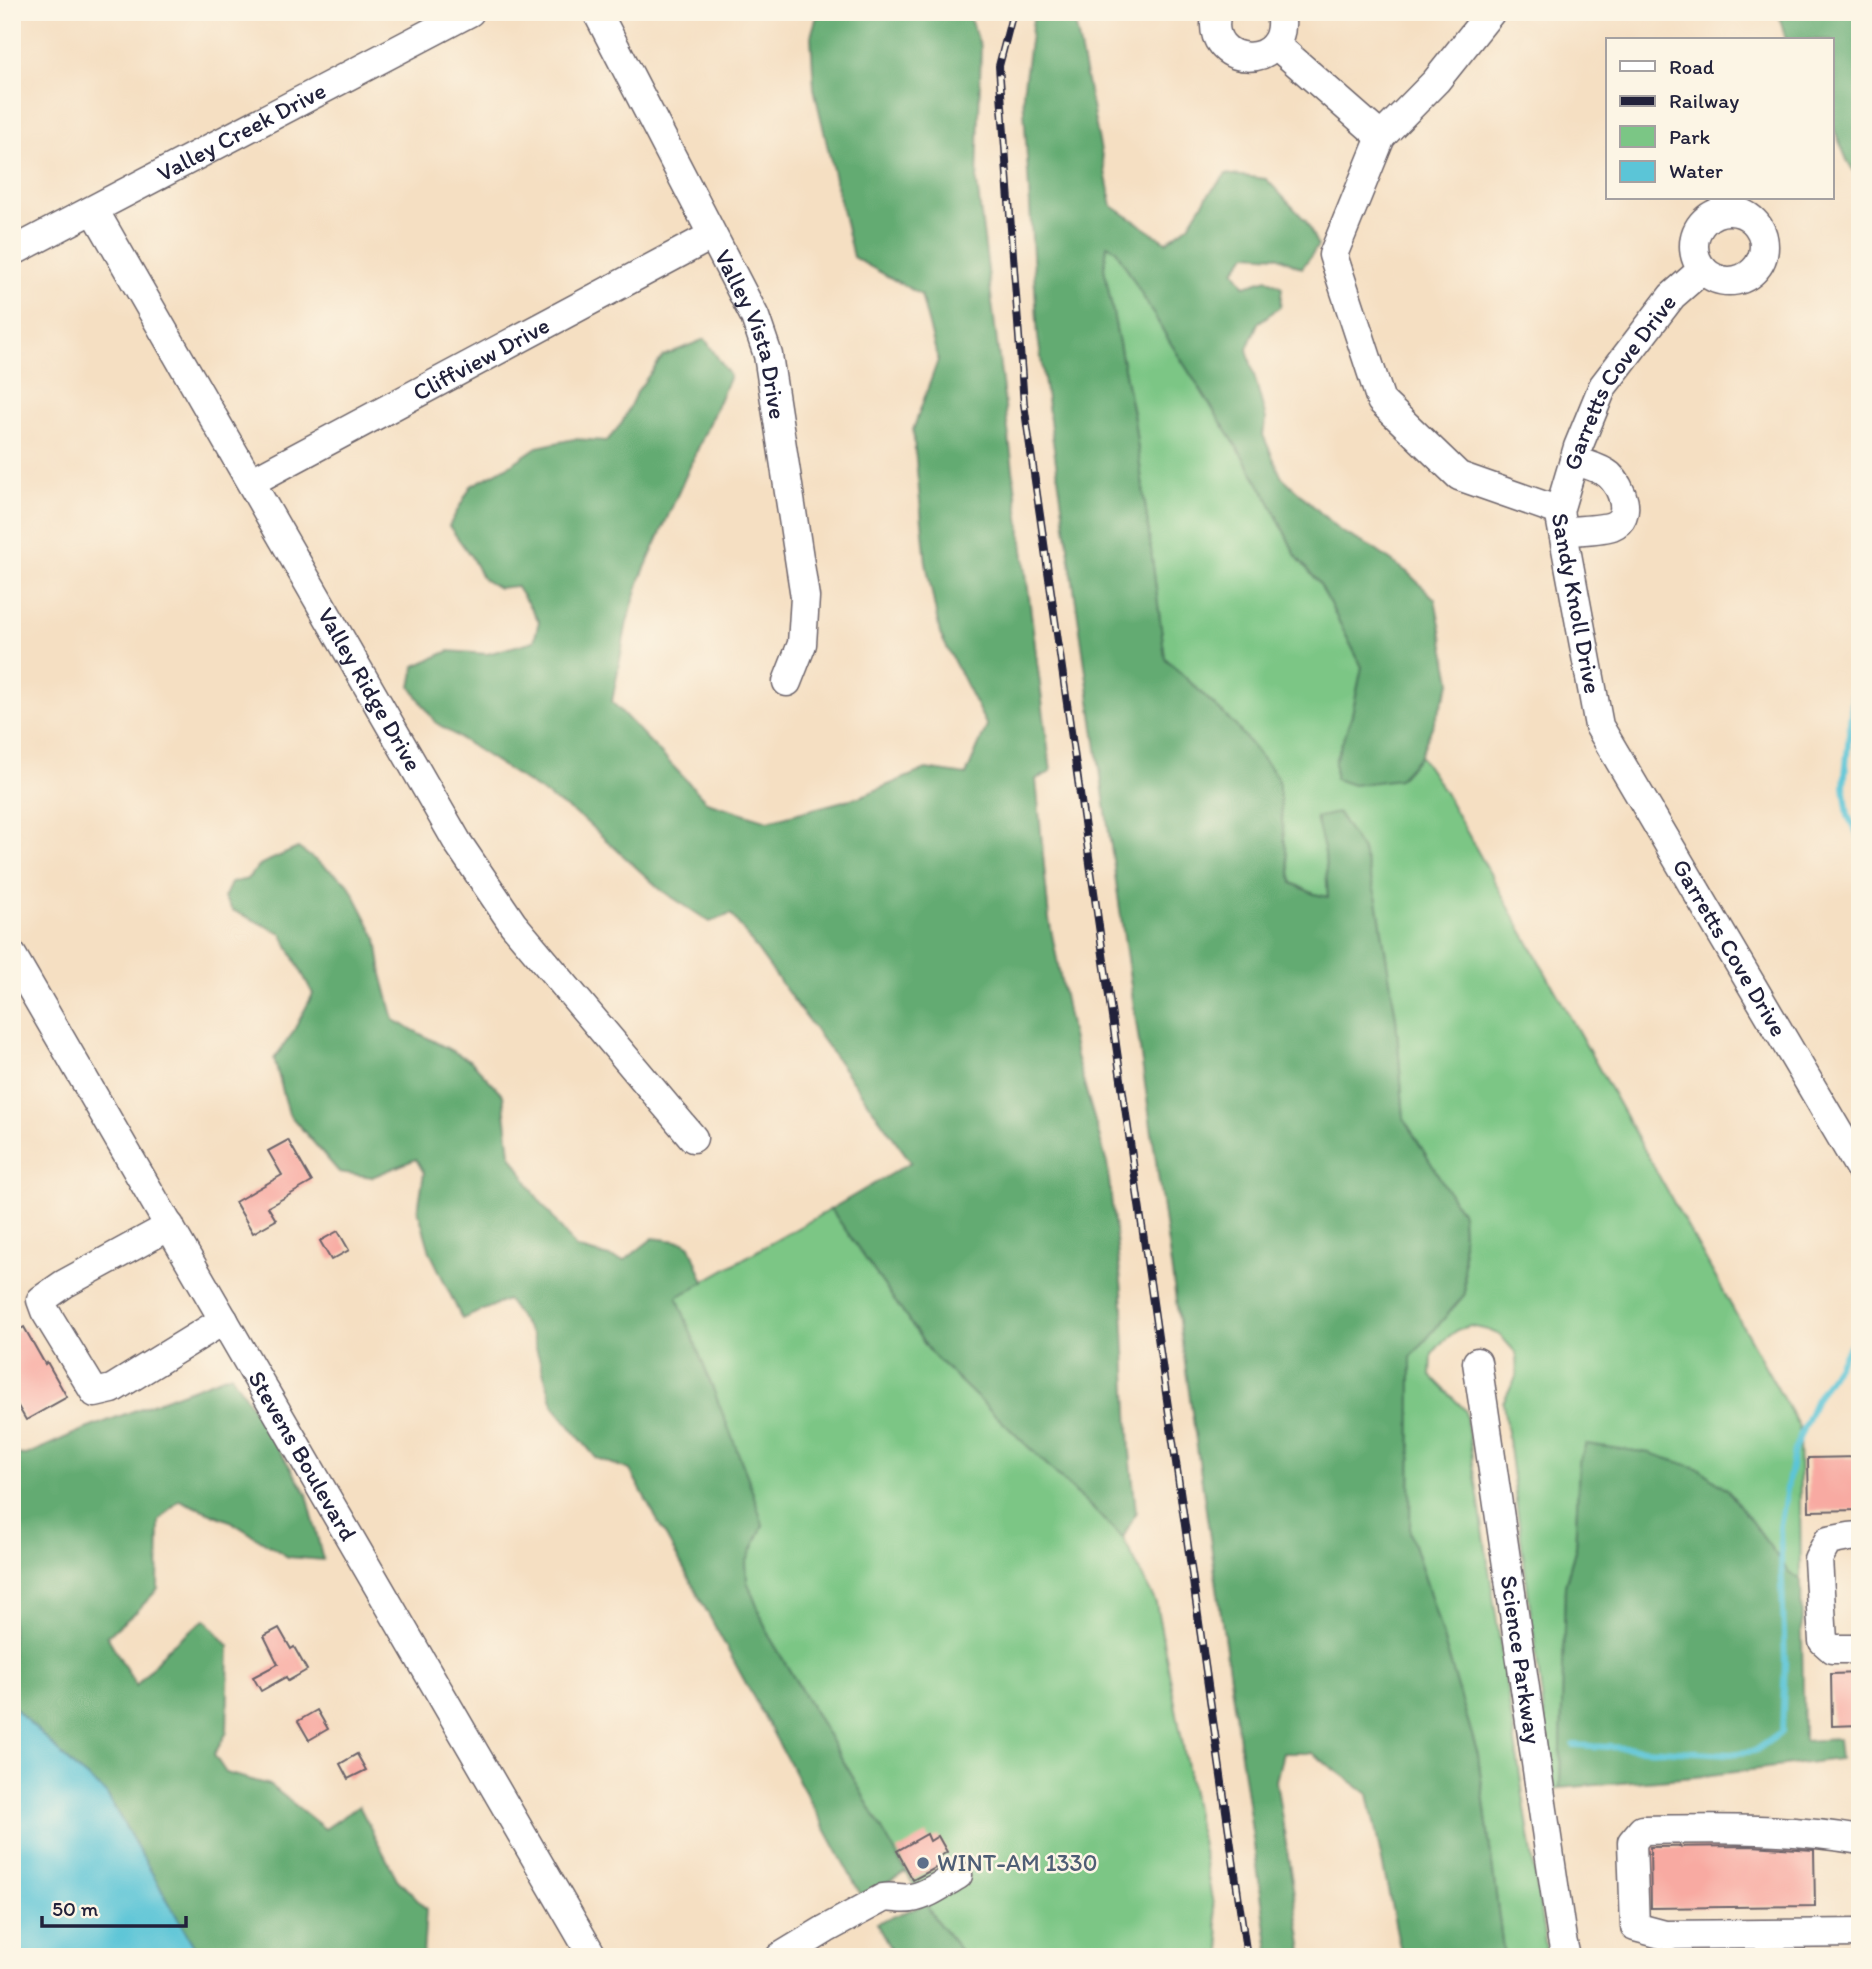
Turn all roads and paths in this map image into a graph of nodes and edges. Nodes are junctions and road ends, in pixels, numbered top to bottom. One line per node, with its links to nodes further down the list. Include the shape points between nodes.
1 (470, 12): 8 (street, Valley Creek Drive)
2 (597, 12): 9 (street, Valley Vista Drive)
3 (1217, 12): 6 (street, via 1215,31 1226,50 1247,58 1267,52)
4 (1279, 12): 6 (street, via 1282,23)
5 (1491, 12): 7 (street, Sandy Knoll Drive, via 1436,81)
6 (1275, 44): 7 (street)
7 (1381, 137): 14 (street, Sandy Knoll Drive, via 1333,255 1381,401 1459,476)
8 (94, 210): 10 (street, Valley Creek Drive); 13 (street, Valley Ridge Drive)
9 (711, 236): 13 (street, Cliffview Drive); 15 (street, Valley Vista Drive, via 755,317 768,355 806,597 802,644)
10 (12, 252)
11 (1703, 269): 12 (street, Garretts Cove Drive, via 1672,296 1603,386)
12 (1574, 460): 14 (street, Garretts Cove Drive); 14 (street, via 1609,475 1623,495 1625,507 1613,526)
13 (251, 482): 18 (street, Valley Ridge Drive, via 458,843 513,924)
14 (1561, 522): 16 (street, Sandy Knoll Drive)
15 (787, 682)
16 (1599, 726): 19 (street, Garretts Cove Drive)
17 (16, 972): 20 (street, Stevens Boulevard)
18 (693, 1138)
19 (1860, 1169)
20 (170, 1226): 21 (street, Stevens Boulevard); 21 (street, via 64,1284 41,1300 45,1311 95,1393 112,1389)
21 (224, 1320): 29 (street, Stevens Boulevard)
22 (1476, 1362): 31 (street, Science Parkway)
23 (1860, 1536): 24 (street, via 1828,1541 1818,1559 1823,1641 1832,1649)
24 (1860, 1649)
25 (1860, 1840): 28 (street, via 1738,1829 1642,1830 1632,1842 1635,1927)
26 (958, 1875): 30 (street, via 917,1897 883,1898)
27 (1860, 1933): 28 (street)
28 (1741, 1945)
29 (593, 1957)
30 (780, 1957)
31 (1566, 1957)

